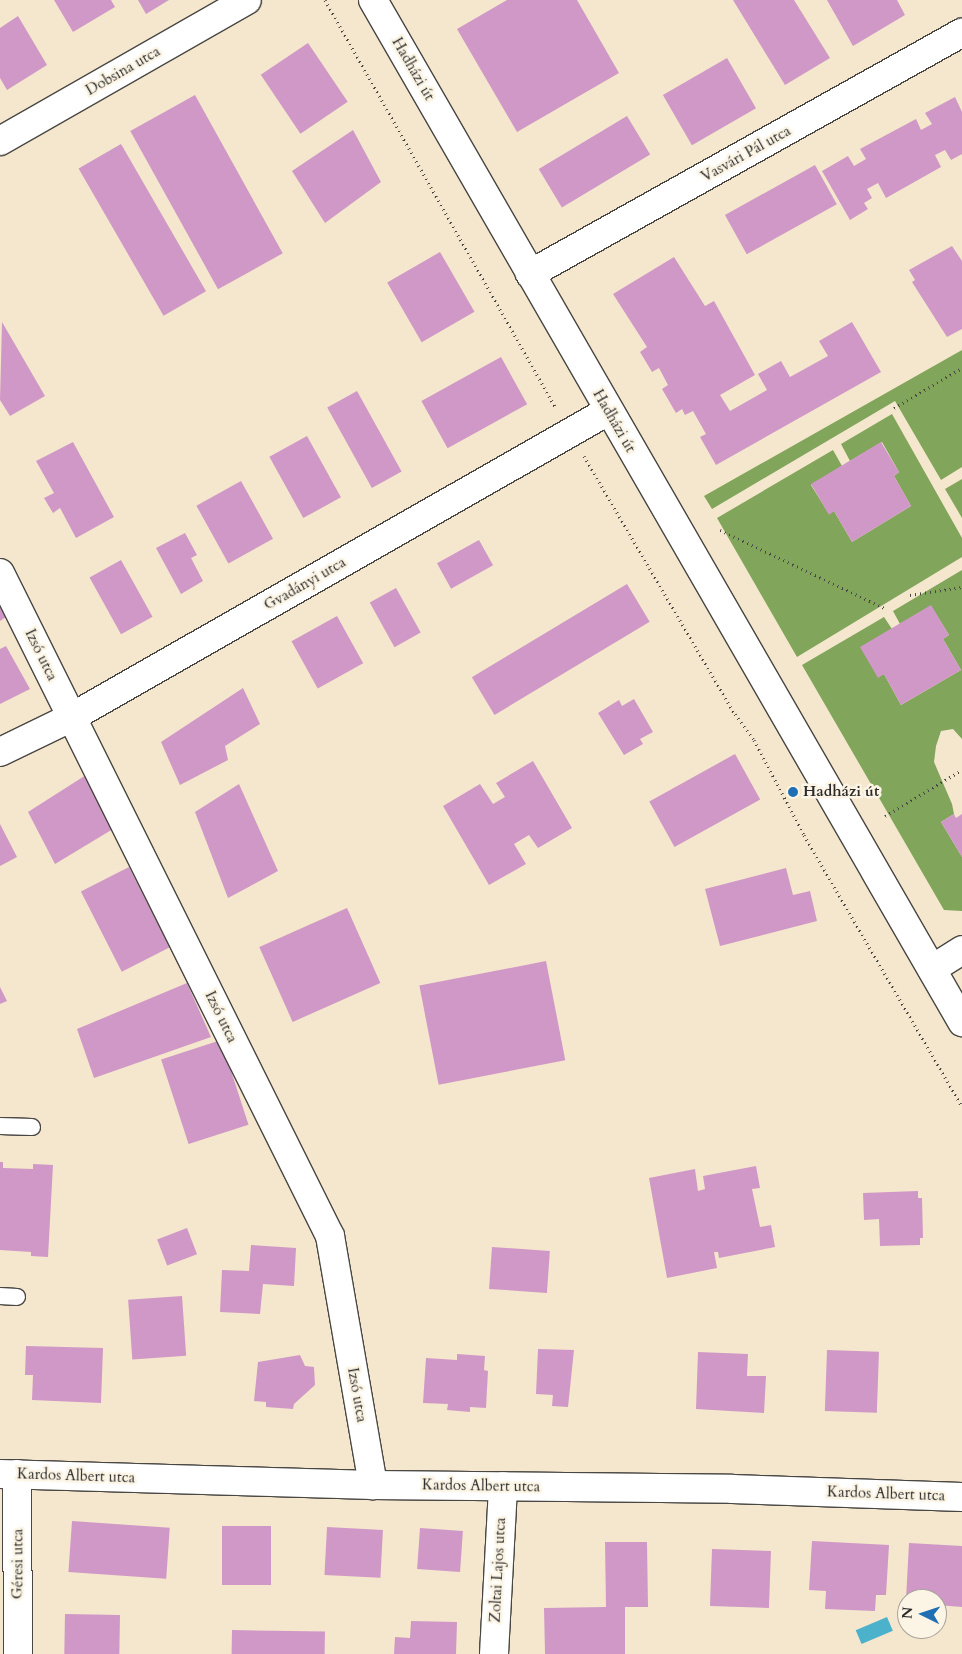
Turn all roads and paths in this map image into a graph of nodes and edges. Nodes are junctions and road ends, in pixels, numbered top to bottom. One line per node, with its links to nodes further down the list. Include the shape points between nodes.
1 (247, 0): 5 (street, Dobsina utca)
2 (326, 0): 10 (path)
3 (373, 0): 6 (street, Hadházi út)
4 (962, 33): 6 (street, Vasvári Pál utca)
5 (0, 141)
6 (530, 274): 9 (street, Hadházi út)
7 (962, 368): 8 (path)
8 (894, 408)
9 (608, 410): 10 (street, Gvadányi utca); 21 (street, Hadházi út)
10 (570, 432): 16 (street, Gvadányi utca); 23 (path, via 735,714 754,740 804,835)
11 (720, 530): 15 (path)
12 (0, 573): 16 (street, Izsó utca)
13 (962, 587): 14 (path)
14 (910, 595)
15 (886, 609)
16 (72, 717): 17 (street, Gvadányi utca); 29 (street, Izsó utca, via 330,1236)
17 (0, 752)
18 (962, 770): 19 (path)
19 (885, 816)
20 (962, 950): 21 (street)
21 (932, 969): 22 (street, Hadházi út)
22 (962, 1022)
23 (962, 1106)
24 (0, 1126): 25 (lane)
25 (32, 1127)
26 (0, 1296): 27 (lane)
27 (17, 1297)
28 (9, 1474): 29 (street, Kardos Albert utca); 32 (street, Géresi utca)
29 (372, 1485): 30 (street, Kardos Albert utca)
30 (503, 1486): 31 (street, Kardos Albert utca, via 732,1488); 33 (street, Zoltai Lajos utca)
31 (962, 1497)
32 (18, 1654)
33 (494, 1654)

